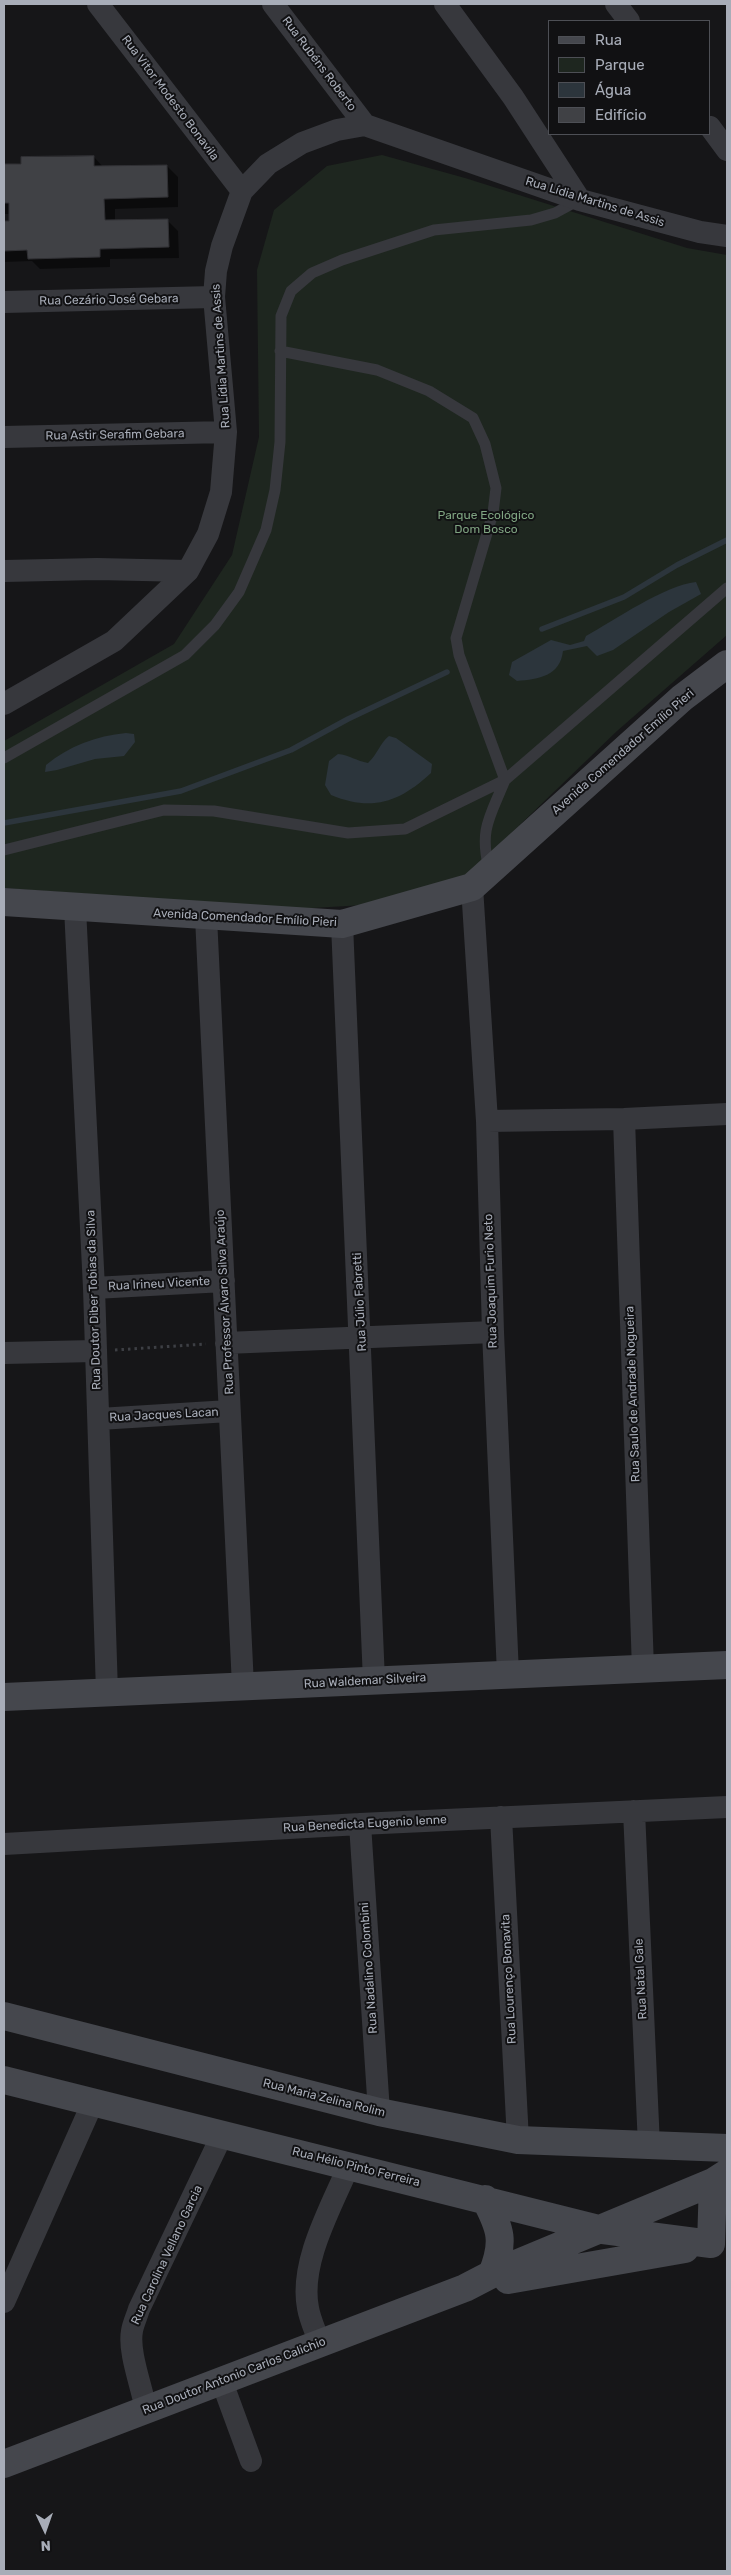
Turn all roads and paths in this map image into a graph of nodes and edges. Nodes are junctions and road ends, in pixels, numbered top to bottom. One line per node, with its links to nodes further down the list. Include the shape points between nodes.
1 (98, 4): 9 (street, Rua Vitor Modesto Bonavila)
2 (273, 4): 6 (street, Rua Rubéns Roberto)
3 (445, 4): 10 (street, via 513,97)
4 (616, 4): 5 (street)
5 (628, 20)
6 (365, 125): 9 (street, Rua Lídia Martins de Assis, via 337,130 302,143 268,164); 10 (street, Rua Lídia Martins de Assis)
7 (711, 128): 8 (street)
8 (727, 150)
9 (242, 192): 12 (street, Rua Lídia Martins de Assis, via 222,246)
10 (580, 200): 11 (street, Rua Lídia Martins de Assis, via 700,232); 14 (lane, via 555,213 531,220 434,230 312,273 291,291 281,316)
11 (727, 236)
12 (214, 297): 13 (street, Rua Cezário José Gebara); 15 (street, Rua Lídia Martins de Assis)
13 (4, 302)
14 (280, 351): 22 (lane, via 280,442 274,490 266,530 239,592 215,625 185,655); 23 (lane, via 376,370 429,391 473,418 485,444 496,488 493,513 456,638 459,655)
15 (226, 432): 16 (street, Rua Astir Serafim Gebara); 18 (street, Rua Lídia Martins de Assis, via 221,492 208,534)
16 (4, 438)
17 (4, 571): 18 (street)
18 (188, 571): 21 (street, Rua Lídia Martins de Assis, via 114,641)
19 (727, 588): 23 (lane)
20 (727, 664): 25 (street, Avenida Comendador Emílio Pieri, via 682,698)
21 (4, 704)
22 (4, 758)
23 (505, 780): 24 (lane, via 405,829 348,833 214,811 164,810); 25 (lane, via 485,830)
24 (4, 850)
25 (481, 879): 29 (street, Avenida Comendador Emílio Pieri); 32 (street, Rua Joaquim Furio Neto)
26 (4, 902): 27 (street, Avenida Comendador Emílio Pieri)
27 (75, 908): 28 (street, Avenida Comendador Emílio Pieri); 34 (street, Rua Doutor Diber Tobias da Silva)
28 (206, 917): 29 (street, Avenida Comendador Emílio Pieri); 33 (street, Rua Professor Álvaro Silva Araújo)
29 (342, 924): 36 (street, Rua Júlio Fabretti)
30 (727, 1114): 31 (street)
31 (624, 1119): 32 (street); 43 (street, Rua Saulo de Andrade Nogueira)
32 (487, 1121): 35 (street, Rua Joaquim Furio Neto)
33 (224, 1281): 34 (street, Rua Irineu Vicente); 37 (street, Rua Professor Álvaro Silva Araújo)
34 (94, 1288): 38 (street, Rua Doutor Diber Tobias da Silva)
35 (493, 1332): 36 (street); 44 (street, Rua Joaquim Furio Neto)
36 (361, 1339): 37 (street); 45 (street, Rua Júlio Fabretti)
37 (226, 1343): 38 (path); 40 (street, Rua Professor Álvaro Silva Araújo)
38 (96, 1351): 39 (street); 41 (street, Rua Doutor Diber Tobias da Silva)
39 (4, 1352)
40 (230, 1411): 41 (street, Rua Jacques Lacan); 46 (street, Rua Professor Álvaro Silva Araújo)
41 (99, 1418): 47 (street, Rua Doutor Diber Tobias da Silva)
42 (727, 1665): 43 (street, Rua Waldemar Silveira)
43 (643, 1669): 44 (street, Rua Waldemar Silveira)
44 (508, 1674): 45 (street, Rua Waldemar Silveira)
45 (374, 1681): 46 (street, Rua Waldemar Silveira)
46 (243, 1686): 47 (street, Rua Waldemar Silveira)
47 (107, 1692): 48 (street, Rua Waldemar Silveira)
48 (4, 1697)
49 (727, 1807): 50 (street, Rua Benedicta Eugenio Ienne)
50 (634, 1812): 51 (street, Rua Benedicta Eugenio Ienne); 60 (street, Rua Natal Gale)
51 (500, 1818): 52 (street, Rua Benedicta Eugenio Ienne); 59 (street, Rua Lourenço Bonavita)
52 (360, 1824): 53 (street, Rua Benedicta Eugenio Ienne); 57 (street, Rua Nadalino Colombini)
53 (4, 1844)
54 (4, 2016): 57 (street, Rua Maria Zelina Rolim)
55 (4, 2080): 56 (street, Rua Hélio Pinto Ferreira)
56 (93, 2102): 58 (street, Rua Hélio Pinto Ferreira); 69 (street)
57 (379, 2112): 59 (street, Rua Maria Zelina Rolim)
58 (223, 2133): 62 (street, Rua Hélio Pinto Ferreira); 72 (street, Rua Carolina Vellano Garcia, via 132,2332 132,2353)
59 (518, 2140): 60 (street, Rua Maria Zelina Rolim)
60 (649, 2146): 61 (street, Rua Maria Zelina Rolim); 63 (street, Rua Maria Zelina Rolim)
61 (727, 2148)
62 (349, 2166): 64 (street, Rua Hélio Pinto Ferreira); 70 (street, via 312,2254 308,2272 308,2308)
63 (720, 2178): 65 (street, Rua Doutor Antonio Carlos Calichio); 66 (street)
64 (485, 2199): 65 (street, Rua Hélio Pinto Ferreira); 67 (street, via 500,2233 498,2258)
65 (603, 2230): 66 (street, Rua Hélio Pinto Ferreira); 67 (street, Rua Doutor Antonio Carlos Calichio)
66 (719, 2245): 68 (street, Rua Doutor Antonio Carlos Calichio)
67 (492, 2274): 68 (street, Rua Doutor Antonio Carlos Calichio)
68 (464, 2288): 70 (street, Rua Doutor Antonio Carlos Calichio)
69 (4, 2302)
70 (320, 2344): 71 (street, Rua Doutor Antonio Carlos Calichio)
71 (222, 2382): 72 (street, Rua Doutor Antonio Carlos Calichio); 73 (street)
72 (146, 2410): 74 (street, Rua Doutor Antonio Carlos Calichio)
73 (251, 2461)
74 (4, 2464)

